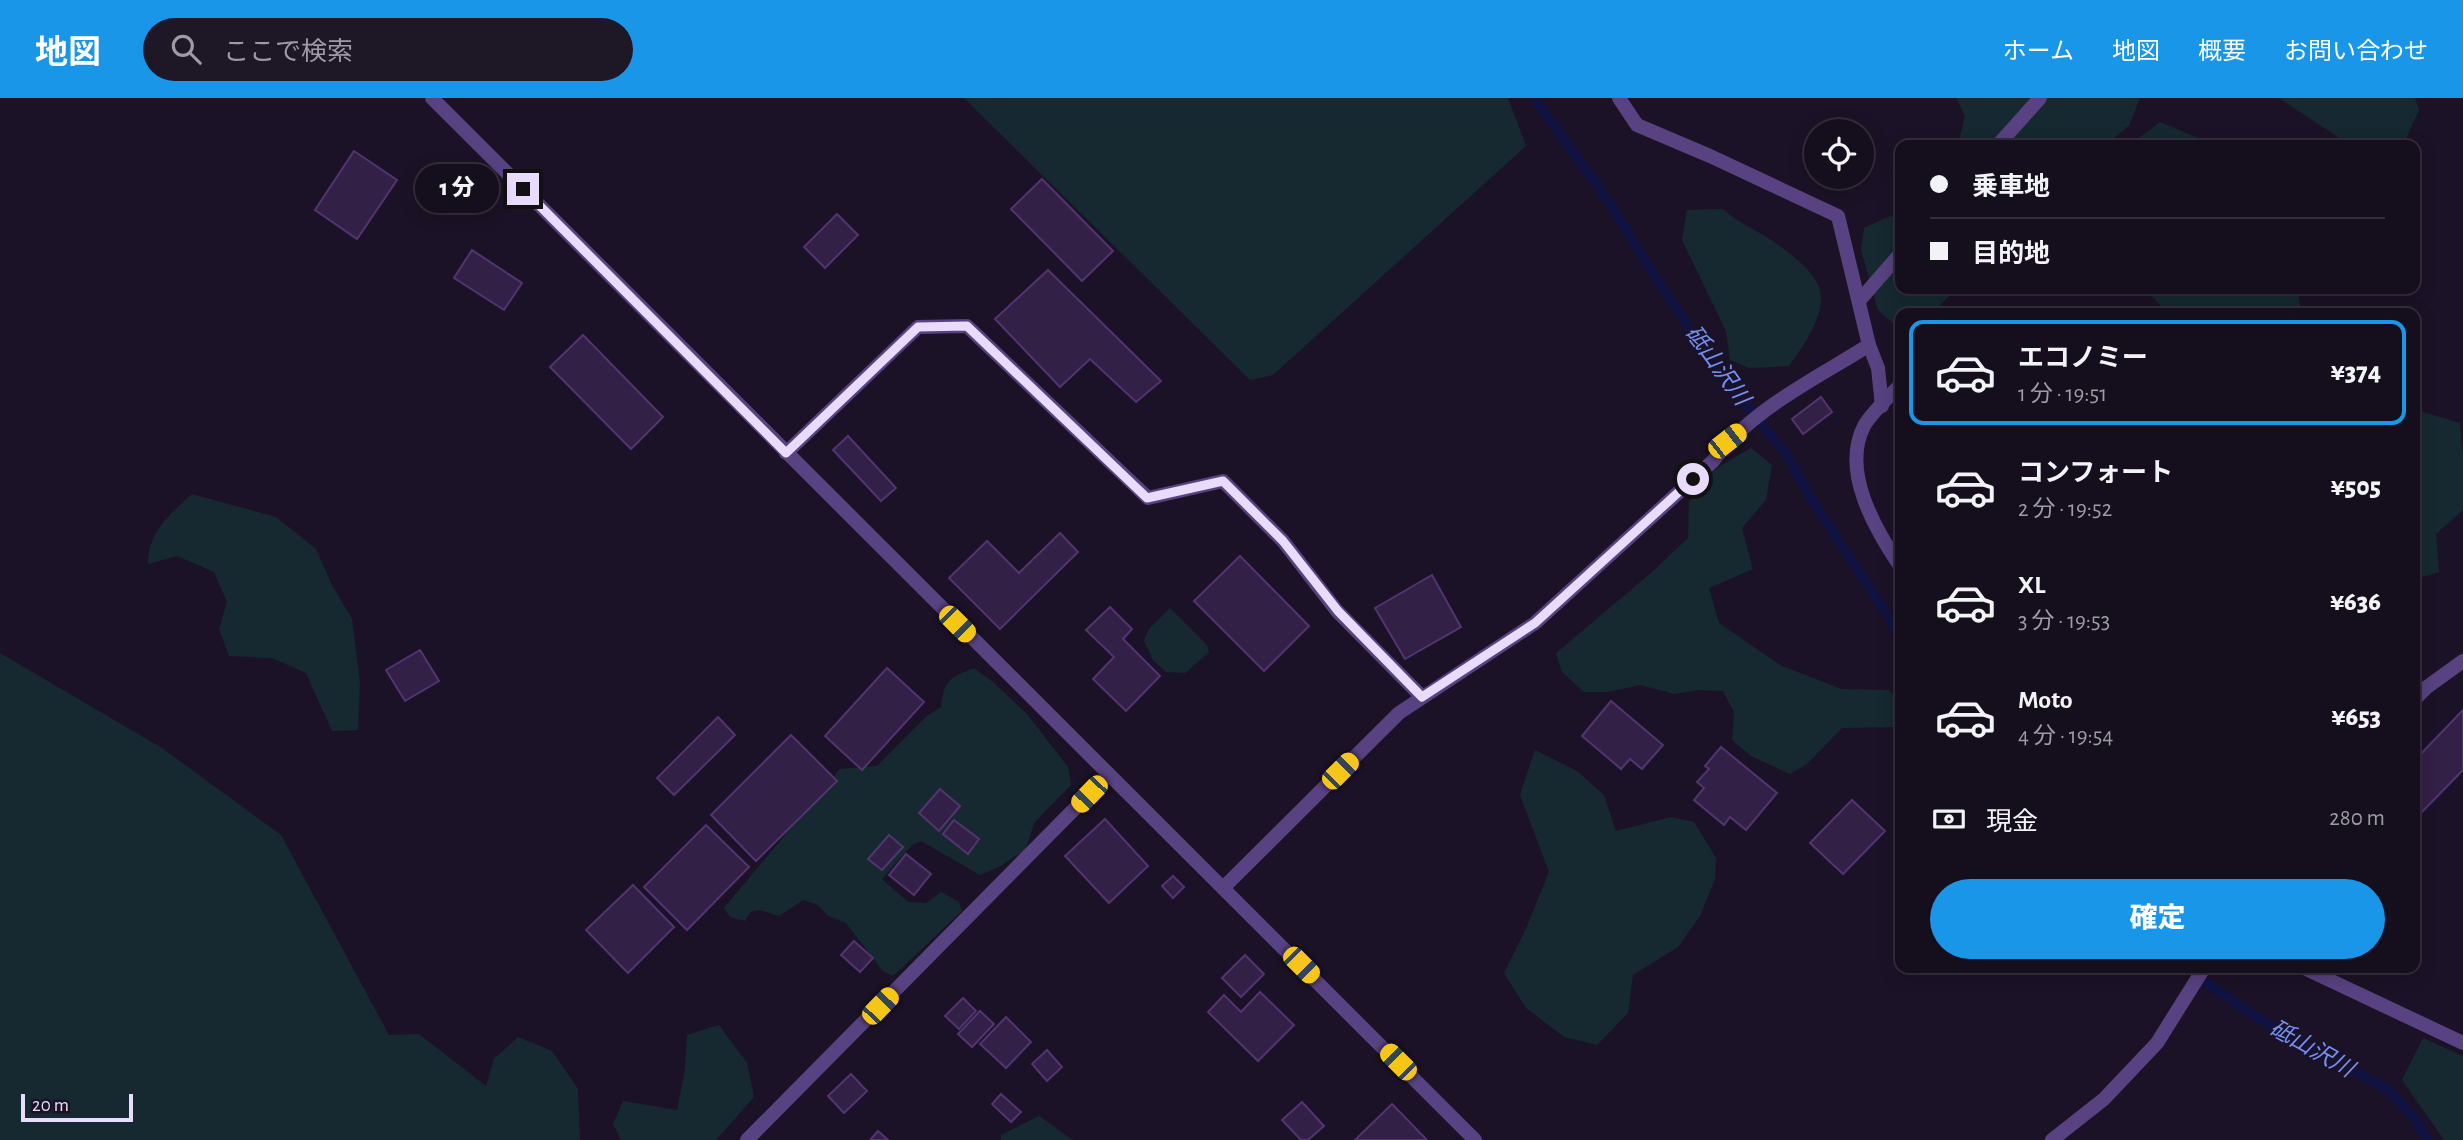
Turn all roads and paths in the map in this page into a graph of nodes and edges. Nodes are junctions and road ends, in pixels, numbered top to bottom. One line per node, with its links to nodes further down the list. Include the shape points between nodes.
1 (432, 98): 10 (street)
2 (1619, 98): 6 (street, via 1637,125 1838,216)
3 (2040, 98): 4 (street)
4 (2002, 140)
5 (1895, 260): 6 (street)
6 (1859, 300): 7 (street)
7 (1869, 345): 9 (street, via 1878,368); 14 (street, via 1777,402 1727,441 1713,461 1535,623)
8 (1895, 391): 9 (street)
9 (1882, 406): 11 (street, via 1864,425 1858,451 1859,490)
10 (786, 453): 14 (street, via 918,327 967,326 1147,498 1223,481 1283,541 1338,611); 15 (street)
11 (1895, 558)
12 (2463, 661): 13 (street)
13 (2420, 694)
14 (1422, 697): 16 (street, via 1399,713)
15 (1108, 775): 16 (street); 20 (street)
16 (1223, 888): 21 (street)
17 (2201, 973): 22 (street, via 2157,1043 2104,1099)
18 (2315, 973): 19 (street)
19 (2463, 1043)
20 (747, 1140)
21 (1475, 1140)
22 (2052, 1140)

